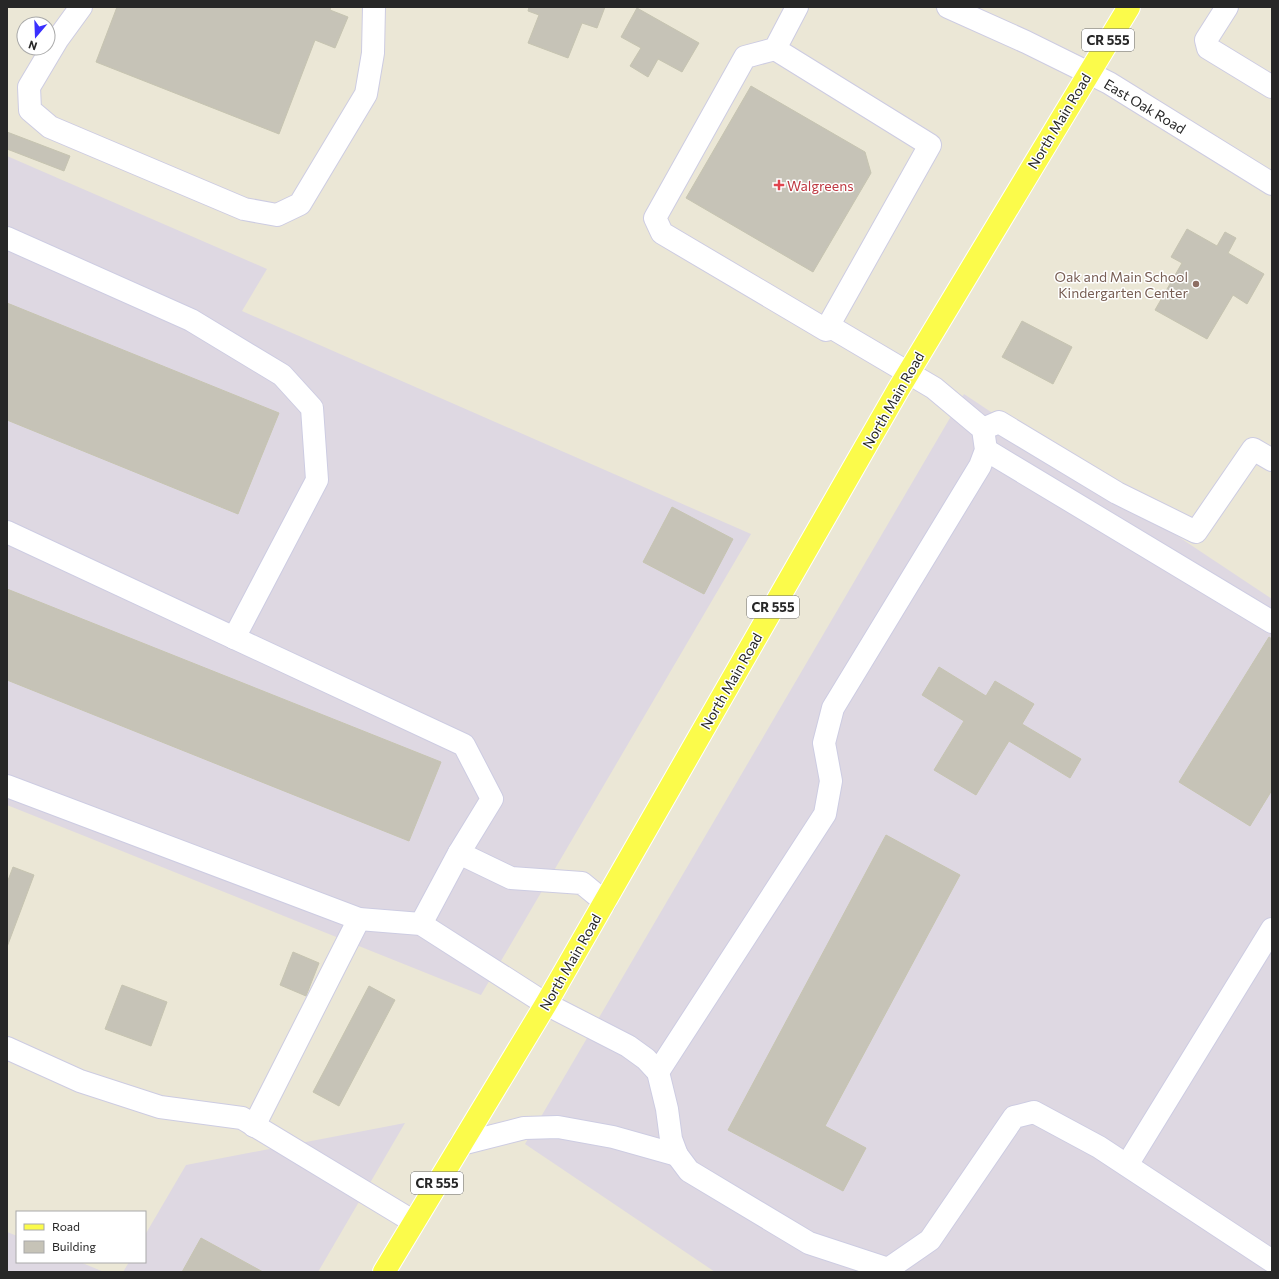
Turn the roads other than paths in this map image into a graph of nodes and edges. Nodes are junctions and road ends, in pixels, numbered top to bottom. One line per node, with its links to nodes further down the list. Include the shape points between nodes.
1 (81, 7): 2 (street, via 57,40 29,87 30,110 50,127 244,209 277,215 300,204 366,94 373,53)
2 (374, 7)
3 (797, 7): 7 (street)
4 (948, 7): 8 (street, East Oak Road)
5 (1129, 7): 8 (main road, North Main Road / CR 555)
6 (1223, 8): 9 (street, via 1206,40 1208,48)
7 (775, 49): 12 (street, via 930,144); 12 (street, via 745,57 655,218 662,233 826,330)
8 (1088, 72): 10 (street, East Oak Road); 13 (main road, North Main Road / CR 555)
9 (1272, 87)
10 (1272, 184)
11 (7, 238): 18 (street, via 191,320 282,375 312,408 317,480)
12 (829, 326): 13 (street)
13 (908, 374): 14 (street, via 934,388); 21 (main road, North Main Road / CR 555)
14 (985, 440): 15 (street, via 1000,422 1118,494 1196,532 1253,449); 17 (street); 27 (street, via 980,466 833,708 824,743 831,781 825,814)
15 (1272, 460)
16 (7, 532): 18 (street)
17 (1272, 622)
18 (234, 638): 20 (street, via 464,745 492,799)
19 (7, 786): 22 (street)
20 (459, 853): 21 (street, via 511,878 582,883); 23 (street)
21 (605, 902): 25 (main road, North Main Road / CR 555)
22 (359, 919): 23 (street); 28 (street)
23 (421, 924): 25 (street)
24 (1272, 929): 31 (street)
25 (546, 1004): 27 (street, via 628,1046); 29 (main road, North Main Road / CR 555)
26 (7, 1048): 28 (street, via 80,1080 160,1107 242,1118)
27 (658, 1072): 30 (street, via 671,1139)
28 (254, 1126): 32 (street)
29 (461, 1144): 30 (street, via 524,1128 558,1127 613,1136); 32 (main road, North Main Road / CR 555)
30 (677, 1155): 34 (street, via 689,1170 809,1243)
31 (1127, 1165): 33 (street); 34 (street, via 1034,1112 1014,1117 930,1240)
32 (414, 1222): 35 (main road, North Main Road / CR 555)
33 (1272, 1261)
34 (892, 1270)
35 (384, 1272)

